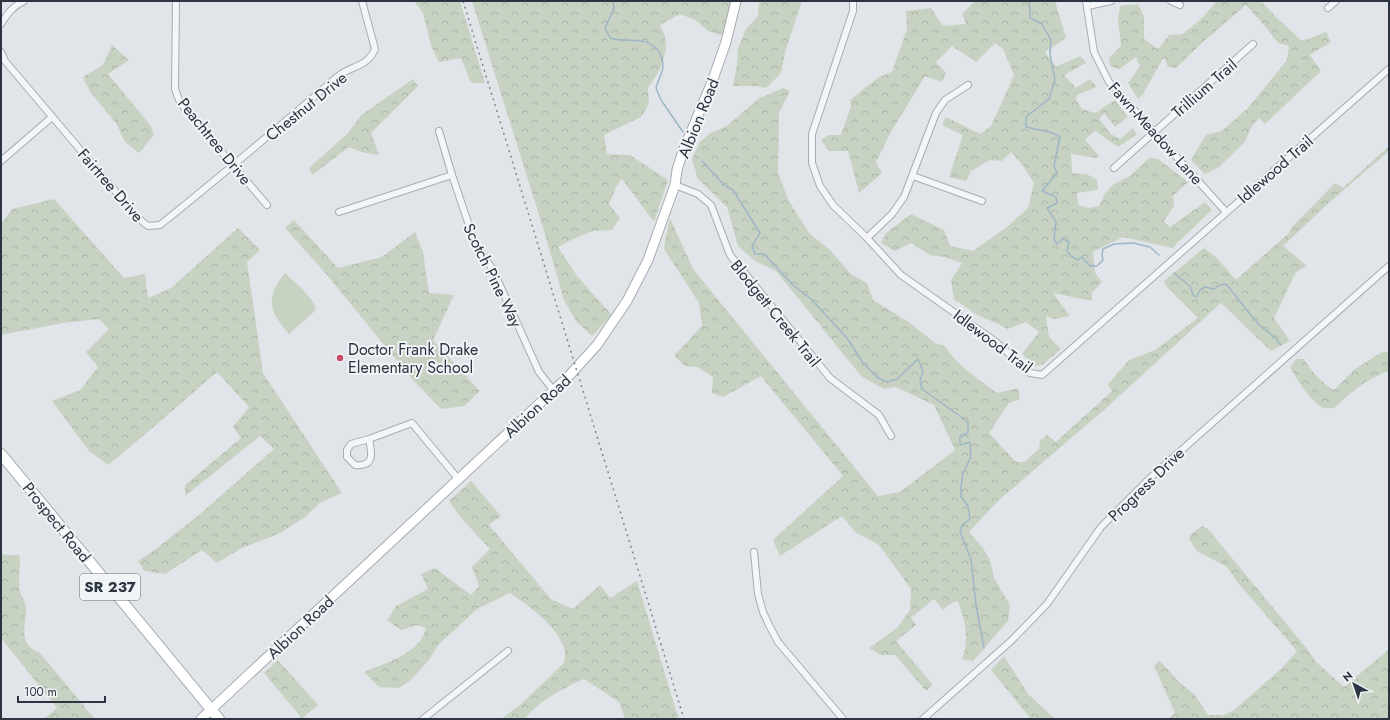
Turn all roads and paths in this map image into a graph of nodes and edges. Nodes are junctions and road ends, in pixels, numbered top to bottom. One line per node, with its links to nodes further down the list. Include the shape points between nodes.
1 (24, 1): 12 (street, via 8,12)
2 (176, 1): 21 (street, Peachtree Drive, via 175,89 186,110)
3 (362, 1): 21 (street, Chestnut Drive, via 375,49 372,56 367,62 341,73)
4 (736, 1): 25 (street, Albion Road, via 726,42 683,151)
5 (853, 1): 30 (street, Idlewood Trail, via 853,11 812,134 812,163 820,186 833,205)
6 (1111, 1): 9 (street)
7 (1171, 1): 10 (street)
8 (1336, 1): 11 (street)
9 (1087, 3): 19 (street, Fawn-Meadow Lane, via 1094,52 1109,82)
10 (1180, 5)
11 (1328, 8)
12 (1, 24)
13 (1253, 44): 19 (street, Trillium Trail)
14 (1, 52): 17 (street, Fairtree Drive, via 5,61)
15 (1389, 68): 29 (street, Idlewood Trail)
16 (968, 85): 24 (street, via 945,100 936,113)
17 (52, 117): 20 (street); 21 (street, Fairtree Drive, via 138,218 148,226 160,225)
18 (440, 131): 23 (street, Scotch Pine Way)
19 (1154, 132): 22 (street, Trillium Trail); 29 (street, Fawn-Meadow Lane)
20 (1, 161)
21 (234, 165): 27 (street, Peachtree Drive)
22 (1114, 168)
23 (452, 175): 28 (street); 32 (street, Scotch Pine Way, via 475,243 493,270 539,372)
24 (913, 176): 26 (street); 30 (street, via 904,197 892,214)
25 (675, 185): 32 (street, Albion Road, via 648,260 627,301 597,345); 33 (street, Blodgett Creek Trail, via 698,194 711,205 730,255 830,378 879,415)
26 (982, 201)
27 (267, 205)
28 (339, 212)
29 (1226, 212): 30 (street, Idlewood Trail, via 1042,375 1030,373 996,342 901,275)
30 (867, 238)
31 (1389, 266): 44 (street, Progress Drive, via 1149,479 1101,527 1047,604 1011,641)
32 (554, 390): 36 (street, Albion Road)
33 (892, 436)
34 (369, 439): 34 (street, via 351,444 347,450 347,457 355,465 362,466 368,463 372,452); 36 (street, via 412,423)
35 (1, 454): 39 (main road, Prospect Road / SR 237)
36 (459, 480): 39 (street, Albion Road)
37 (754, 552): 43 (street, via 758,594 763,612 778,642)
38 (508, 651): 42 (street)
39 (211, 710): 40 (street, Albion Road); 41 (main road, Prospect Road / SR 237)
40 (201, 719)
41 (219, 719)
42 (423, 719)
43 (843, 719)
44 (923, 719)

